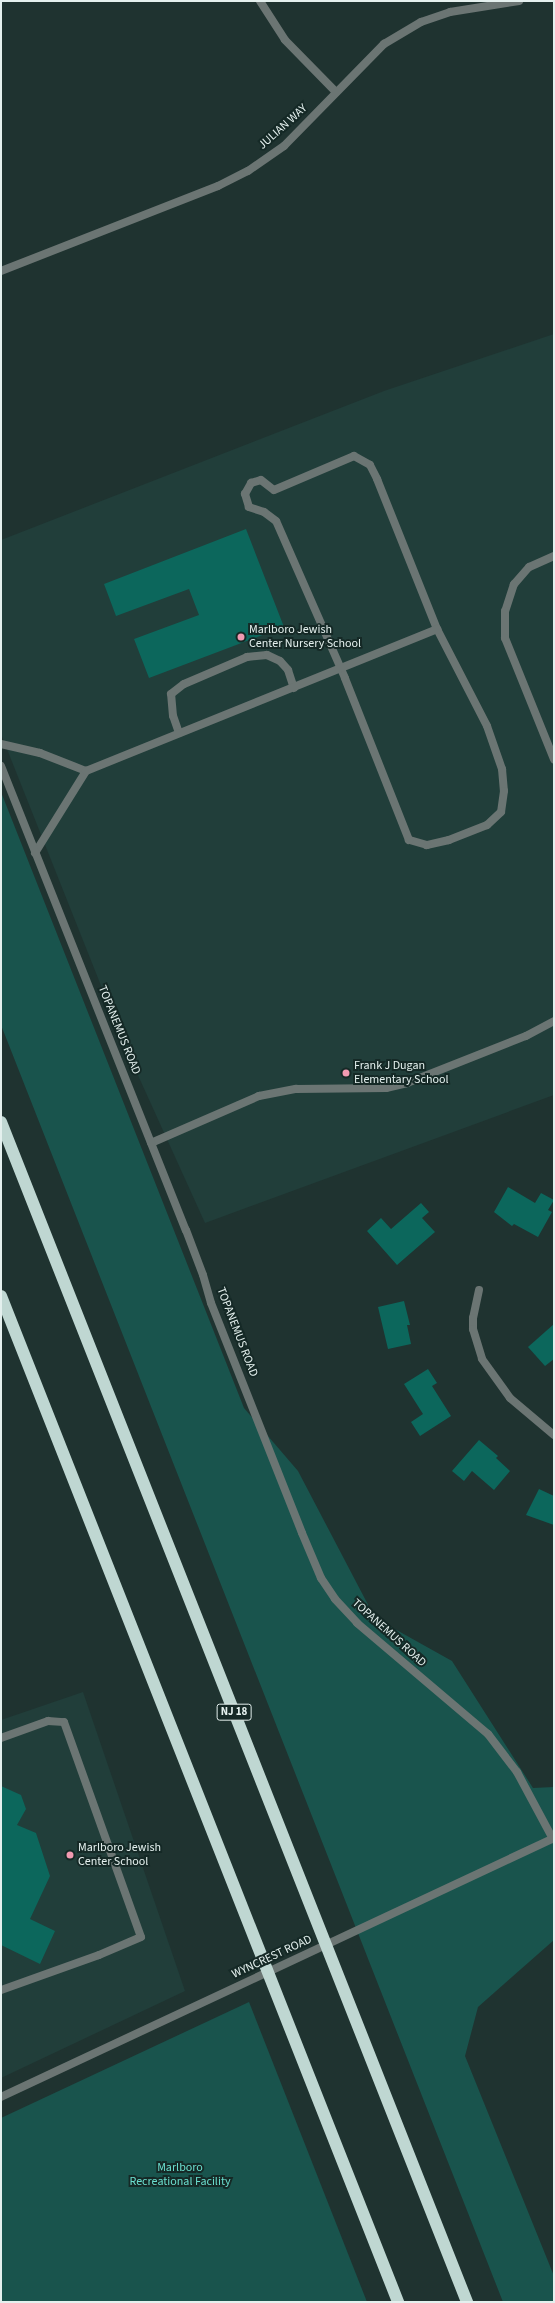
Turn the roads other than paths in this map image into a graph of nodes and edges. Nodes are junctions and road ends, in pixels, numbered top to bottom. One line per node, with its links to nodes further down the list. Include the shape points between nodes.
1 (260, 1): 3 (street, via 285,40)
2 (519, 1): 3 (street, JULIAN WAY, via 450,12 421,22 384,44)
3 (336, 92): 4 (street, JULIAN WAY, via 284,146 248,171 218,186)
4 (1, 271)
5 (554, 556): 11 (street, via 529,567 514,584 505,611 505,638)
6 (437, 629): 7 (street); 7 (street, via 488,726 502,769 504,791 501,812 487,825 455,838 427,845 409,840); 7 (street, via 370,465 354,456 274,490 261,480 251,483 245,494 249,507 264,512 276,522)
7 (341, 669): 8 (street)
8 (294, 688): 9 (street); 9 (street, via 288,670 280,661 267,655 248,657 184,684 171,694 173,716)
9 (179, 733): 13 (street)
10 (1, 744): 13 (street, via 40,753)
11 (554, 760)
12 (1, 766): 14 (street, TOPANEMUS ROAD)
13 (86, 771): 14 (street)
14 (35, 853): 19 (street, TOPANEMUS ROAD)
15 (554, 1021): 16 (street)
16 (544, 1028): 17 (street); 19 (street, via 407,1083 386,1088 296,1089 260,1096)
17 (554, 1029)
18 (1, 1122): 28 (highway, NJ 18)
19 (151, 1143): 24 (street, TOPANEMUS ROAD, via 203,1275 214,1310 322,1578 335,1599 357,1623 488,1734 517,1772)
20 (479, 1290): 22 (street, via 473,1329 482,1359 510,1398)
21 (1, 1296): 27 (highway)
22 (554, 1435)
23 (1, 1738): 25 (street, via 48,1721 64,1722 141,1937)
24 (554, 1838): 26 (street, WYNCREST ROAD)
25 (1, 1990)
26 (1, 2097)
27 (398, 2302)
28 (467, 2302)

